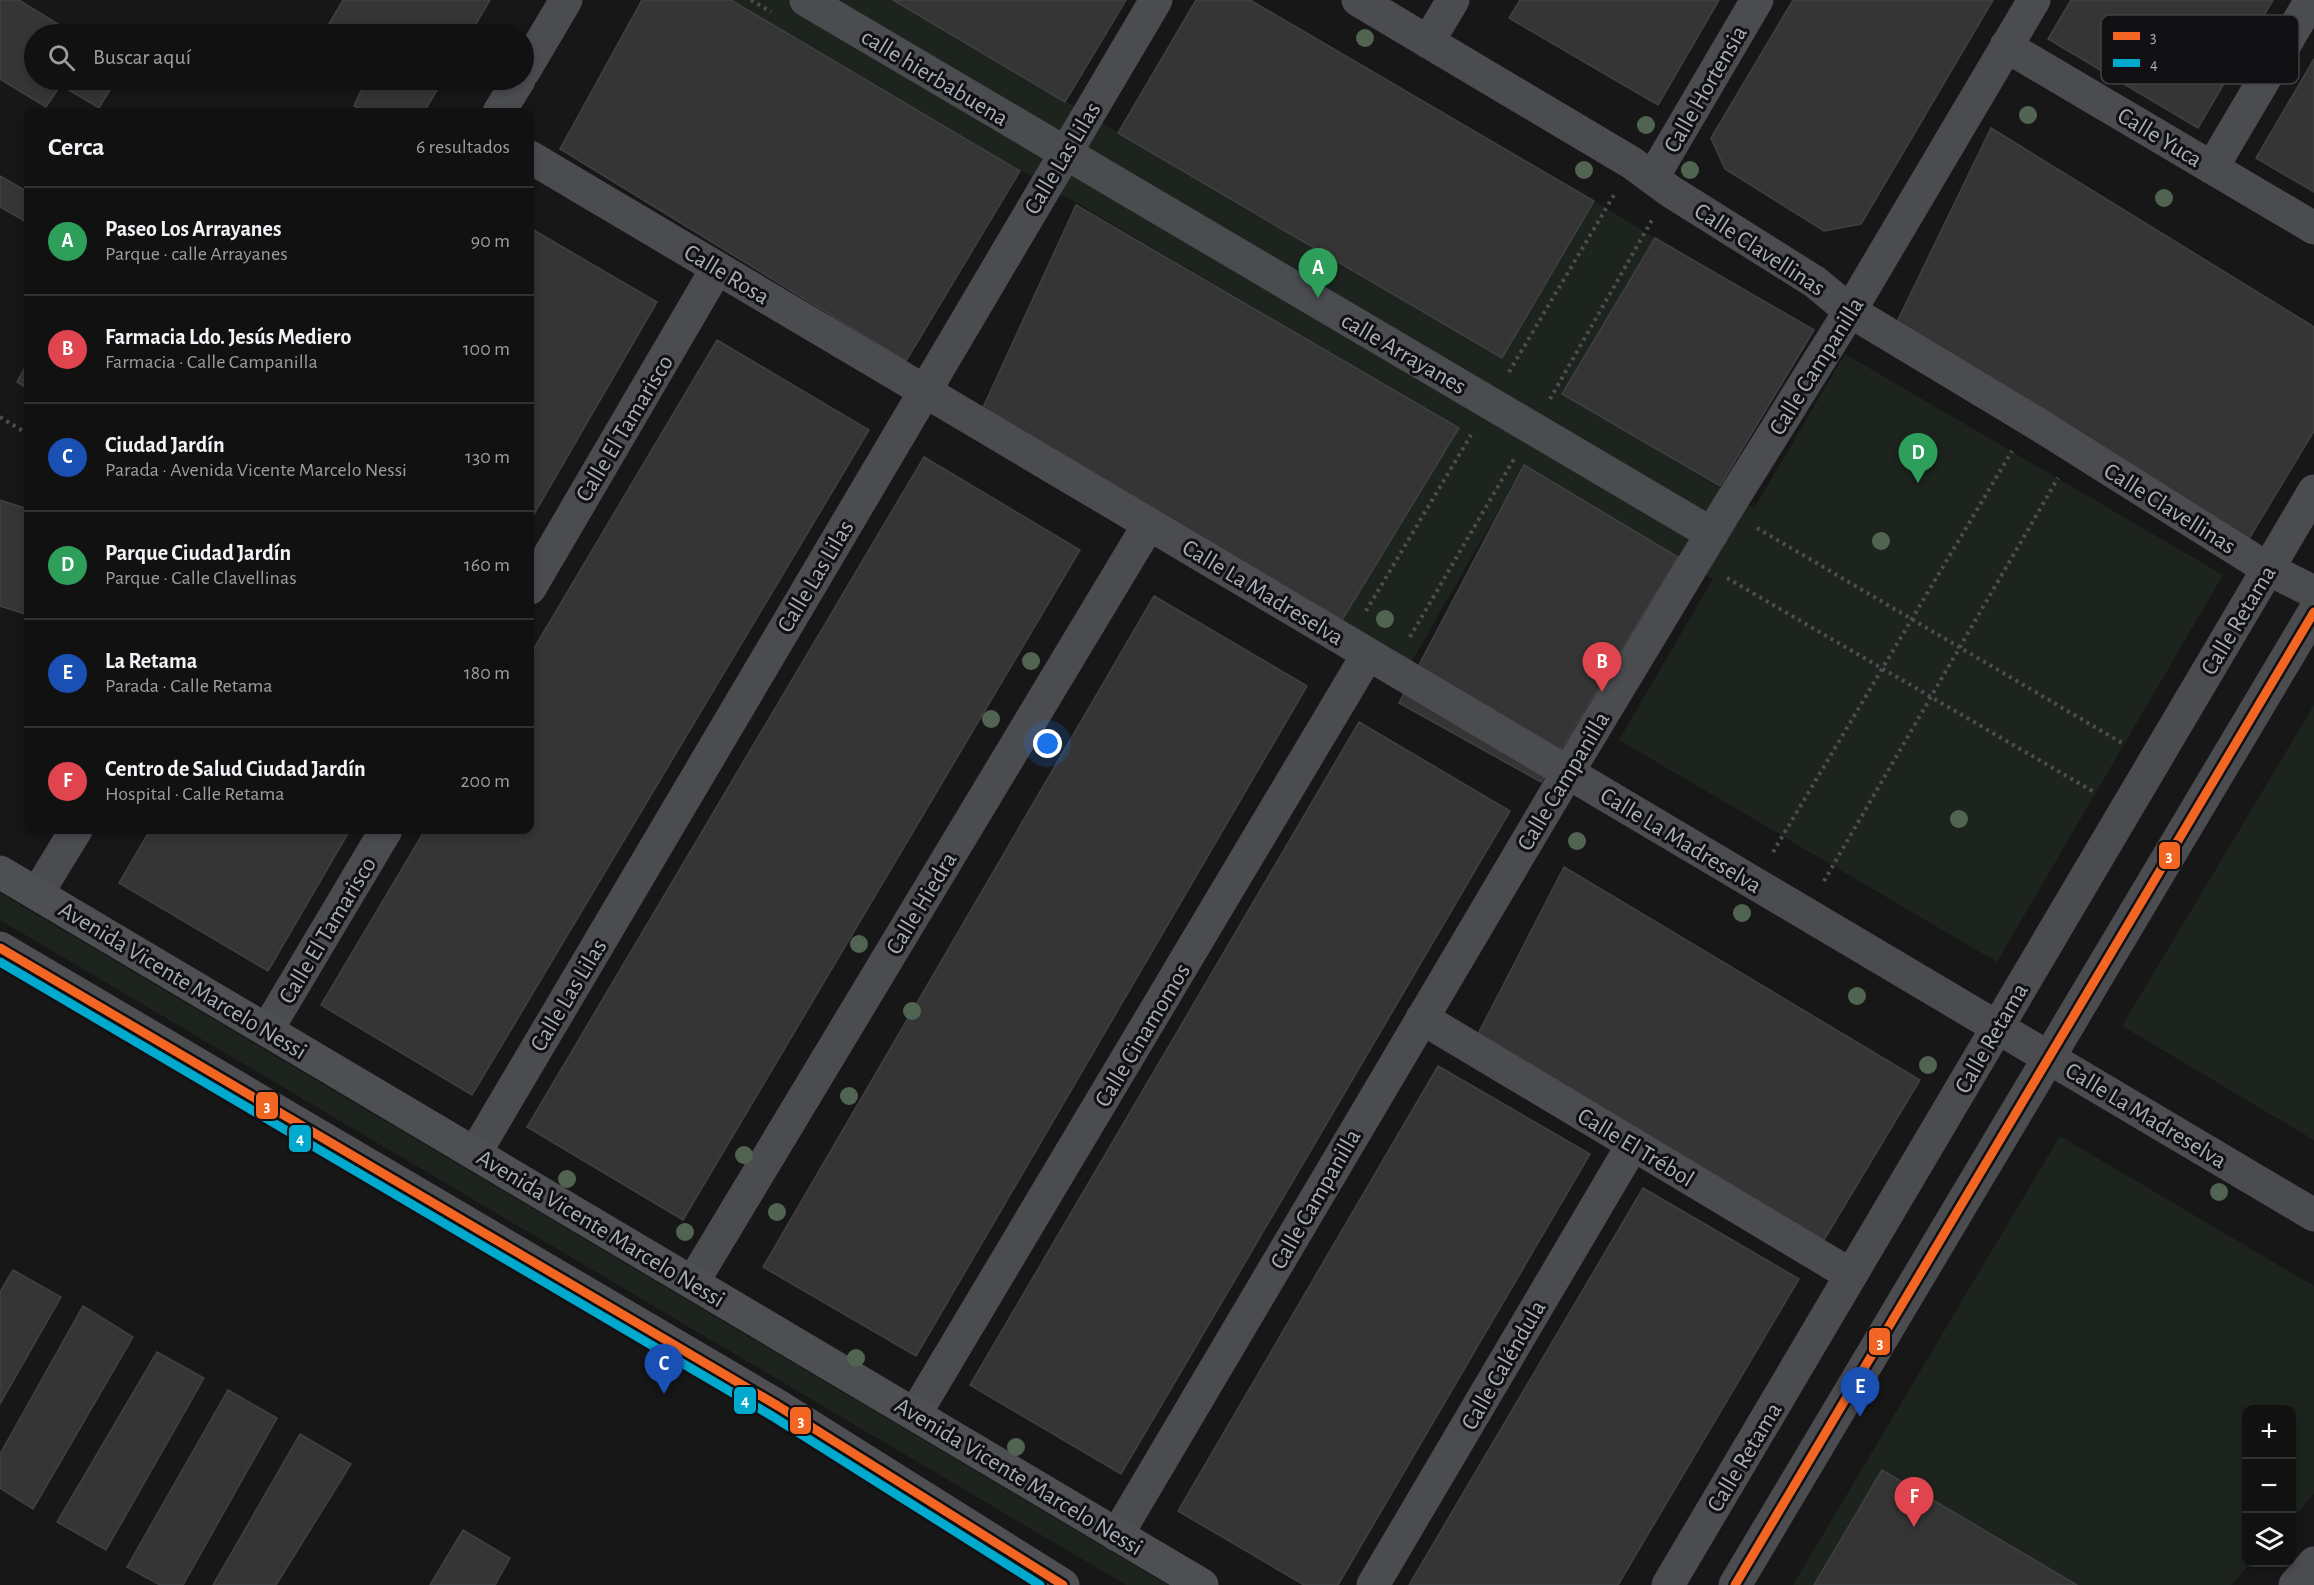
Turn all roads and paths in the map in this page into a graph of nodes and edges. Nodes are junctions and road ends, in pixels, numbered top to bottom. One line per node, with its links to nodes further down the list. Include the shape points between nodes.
1 (566, 0): 12 (street)
2 (806, 0): 16 (street, calle hierbabuena)
3 (1156, 0): 16 (street, Calle Las Lilas)
4 (1358, 0): 10 (street, Calle Clavellinas)
5 (1454, 0): 10 (street)
6 (1756, 0): 19 (street, Calle Hortensia)
7 (2034, 0): 11 (street, Calle Campanilla)
8 (2311, 0): 9 (street)
9 (2299, 20)
10 (1428, 42): 19 (street, Calle Clavellinas)
11 (2006, 46): 18 (street, Calle Yuca); 22 (street, Calle Campanilla)
12 (534, 54)
13 (2262, 84): 18 (street)
14 (513, 90): 15 (street)
15 (502, 108)
16 (1065, 153): 23 (street, Calle Las Lilas); 30 (street, calle Arrayanes)
17 (534, 159): 21 (street, Calle Rosa)
18 (2212, 168): 20 (street, Calle Yuca)
19 (1653, 177): 22 (street, Calle Clavellinas, via 1815,282)
20 (2314, 228)
21 (717, 268): 23 (street, Calle Rosa); 32 (street, Calle El Tamarisco)
22 (1850, 311): 25 (street, Calle Clavellinas); 30 (street, Calle Campanilla)
23 (925, 391): 29 (street, Calle La Madreselva); 55 (street, Calle Las Lilas)
24 (0, 417): 26 (path)
25 (2031, 420): 27 (street, Calle Clavellinas); 35 (path)
26 (24, 432)
27 (2076, 448): 31 (street, Calle Clavellinas); 36 (path)
28 (2314, 491): 31 (street, Calle Retama)
29 (1149, 524): 37 (street, Calle La Madreselva); 58 (street, Calle Hiedra)
30 (1712, 534): 35 (path); 38 (path); 41 (street, Calle Campanilla)
31 (2268, 569): 33 (street, Calle Clavellinas); 40 (street, Calle Retama)
32 (534, 581)
33 (2314, 592)
34 (2314, 612): 53 (street)
35 (1911, 618): 36 (path); 38 (path)
36 (1960, 648): 39 (path); 40 (path)
37 (1368, 654): 41 (street, Calle La Madreselva); 59 (street, Calle Cinamomos)
38 (1881, 668): 39 (path); 46 (path)
39 (1931, 698): 42 (path); 48 (path)
40 (2154, 762): 42 (street, Calle Retama)
41 (1568, 772): 46 (street, Calle La Madreselva); 50 (street, Calle Campanilla)
42 (2125, 811): 51 (street, Calle Retama)
43 (74, 834): 47 (street)
44 (384, 834): 52 (street, Calle El Tamarisco)
45 (0, 872): 47 (main road, Avenida Vicente Marcelo Nessi)
46 (1755, 884): 48 (street, Calle La Madreselva)
47 (37, 894): 52 (main road, Avenida Vicente Marcelo Nessi)
48 (1805, 913): 51 (street, Calle La Madreselva)
49 (0, 948): 62 (main road, via 778,1406)
50 (1422, 1018): 54 (street, Calle El Trébol); 60 (street, Calle Campanilla)
51 (1998, 1028): 53 (street, Calle La Madreselva); 57 (street, Calle Retama)
52 (267, 1030): 55 (main road, Avenida Vicente Marcelo Nessi)
53 (2049, 1058): 56 (street, Calle La Madreselva); 66 (street)
54 (1633, 1144): 57 (street, Calle El Trébol); 64 (street, Calle Caléndula)
55 (475, 1153): 58 (main road, Avenida Vicente Marcelo Nessi)
56 (2314, 1215)
57 (1851, 1275): 65 (street, Calle Retama)
58 (693, 1282): 59 (main road, Avenida Vicente Marcelo Nessi)
59 (915, 1414): 60 (main road, Avenida Vicente Marcelo Nessi)
60 (1117, 1535): 63 (main road, Avenida Vicente Marcelo Nessi)
61 (2314, 1563): 67 (street)
62 (1063, 1585)
63 (1202, 1585)
64 (1373, 1585)
65 (1668, 1585)
66 (1735, 1585)
67 (2295, 1585)

